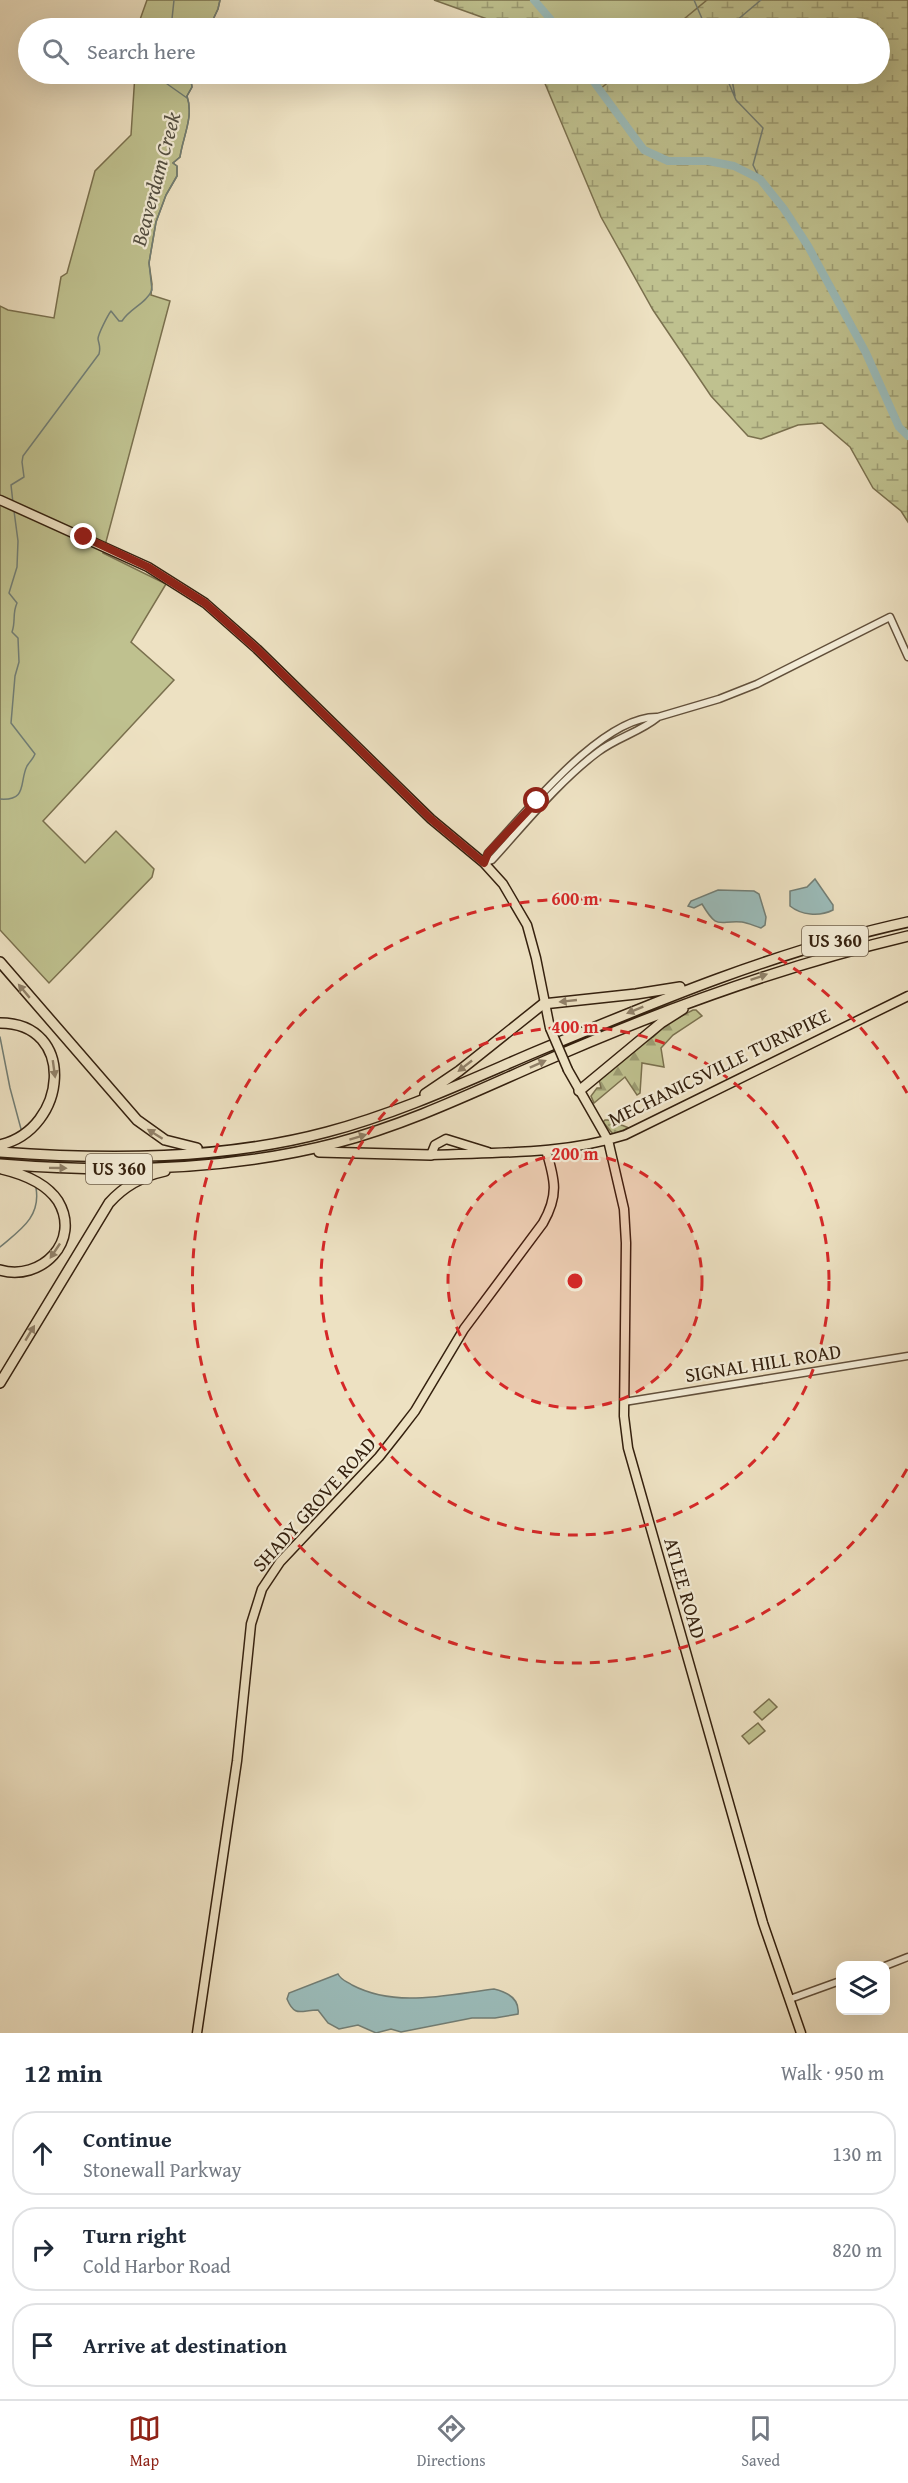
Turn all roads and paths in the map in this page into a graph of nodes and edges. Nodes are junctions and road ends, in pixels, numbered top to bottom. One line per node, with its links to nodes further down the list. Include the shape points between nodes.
1 (0, 500): 3 (main road, ATLEE ROAD, via 148,567 205,603 424,813)
2 (908, 657): 3 (street, via 890,617 752,686 629,724 580,756 488,853)
3 (484, 863): 10 (main road, ATLEE ROAD, via 503,884 527,924)
4 (908, 922): 7 (highway, US 360)
5 (908, 936): 8 (highway, US 360, one-way to 5, via 806,962)
6 (1, 963): 14 (highway, one-way to 6, via 201,1148 182,1146 156,1135 132,1114)
7 (748, 967): 10 (highway, one-way to 10, via 657,992); 13 (highway, US 360, one-way to 13, via 411,1105)
8 (740, 984): 12 (highway, via 666,1019); 23 (highway, US 360, one-way to 8, via 316,1148 387,1128 669,1009)
9 (908, 996): 16 (main road, MECHANICSVILLE TURNPIKE, via 635,1131)
10 (543, 1004): 12 (main road, ATLEE ROAD, bridge); 13 (highway, one-way to 13, via 428,1093)
11 (0, 1023): 17 (highway, one-way to 17, via 20,1025 36,1035 47,1047 54,1068 49,1104 36,1125 23,1136)
12 (579, 1091): 16 (main road, ATLEE ROAD)
13 (355, 1124): 14 (highway, US 360)
14 (294, 1140): 19 (highway, US 360, via 233,1149 118,1156)
15 (454, 1140): 20 (main road); 21 (main road, via 446,1144); 22 (main road, via 440,1140)
16 (608, 1140): 18 (main road, MECHANICSVILLE TURNPIKE); 29 (main road, ATLEE ROAD, via 626,1217)
17 (0, 1145)
18 (546, 1150): 20 (main road, MECHANICSVILLE TURNPIKE); 34 (main road, SHADY GROVE ROAD, via 555,1189 543,1223 464,1329 403,1427 280,1562 258,1596 249,1633 237,1761)
19 (0, 1152)
20 (488, 1152): 21 (main road, MECHANICSVILLE TURNPIKE)
21 (445, 1154): 22 (main road, MECHANICSVILLE TURNPIKE)
22 (431, 1155): 23 (highway, via 334,1151)
23 (260, 1158): 24 (highway, US 360)
24 (238, 1161): 25 (highway, US 360, one-way to 24, via 114,1169); 28 (highway, one-way to 24, via 116,1195 156,1173)
25 (0, 1166): 26 (highway, one-way to 26, via 28,1177 49,1192 61,1208 64,1228 56,1252 40,1267 22,1273)
26 (0, 1270)
27 (908, 1356): 29 (street, SIGNAL HILL ROAD)
28 (0, 1383)
29 (624, 1402): 33 (main road, ATLEE ROAD, via 626,1438 635,1471 763,1923)
30 (908, 1957): 31 (street)
31 (890, 1963)
32 (836, 1982): 33 (street)
33 (790, 1999): 35 (main road, ATLEE ROAD)
34 (197, 2033)
35 (801, 2033)

